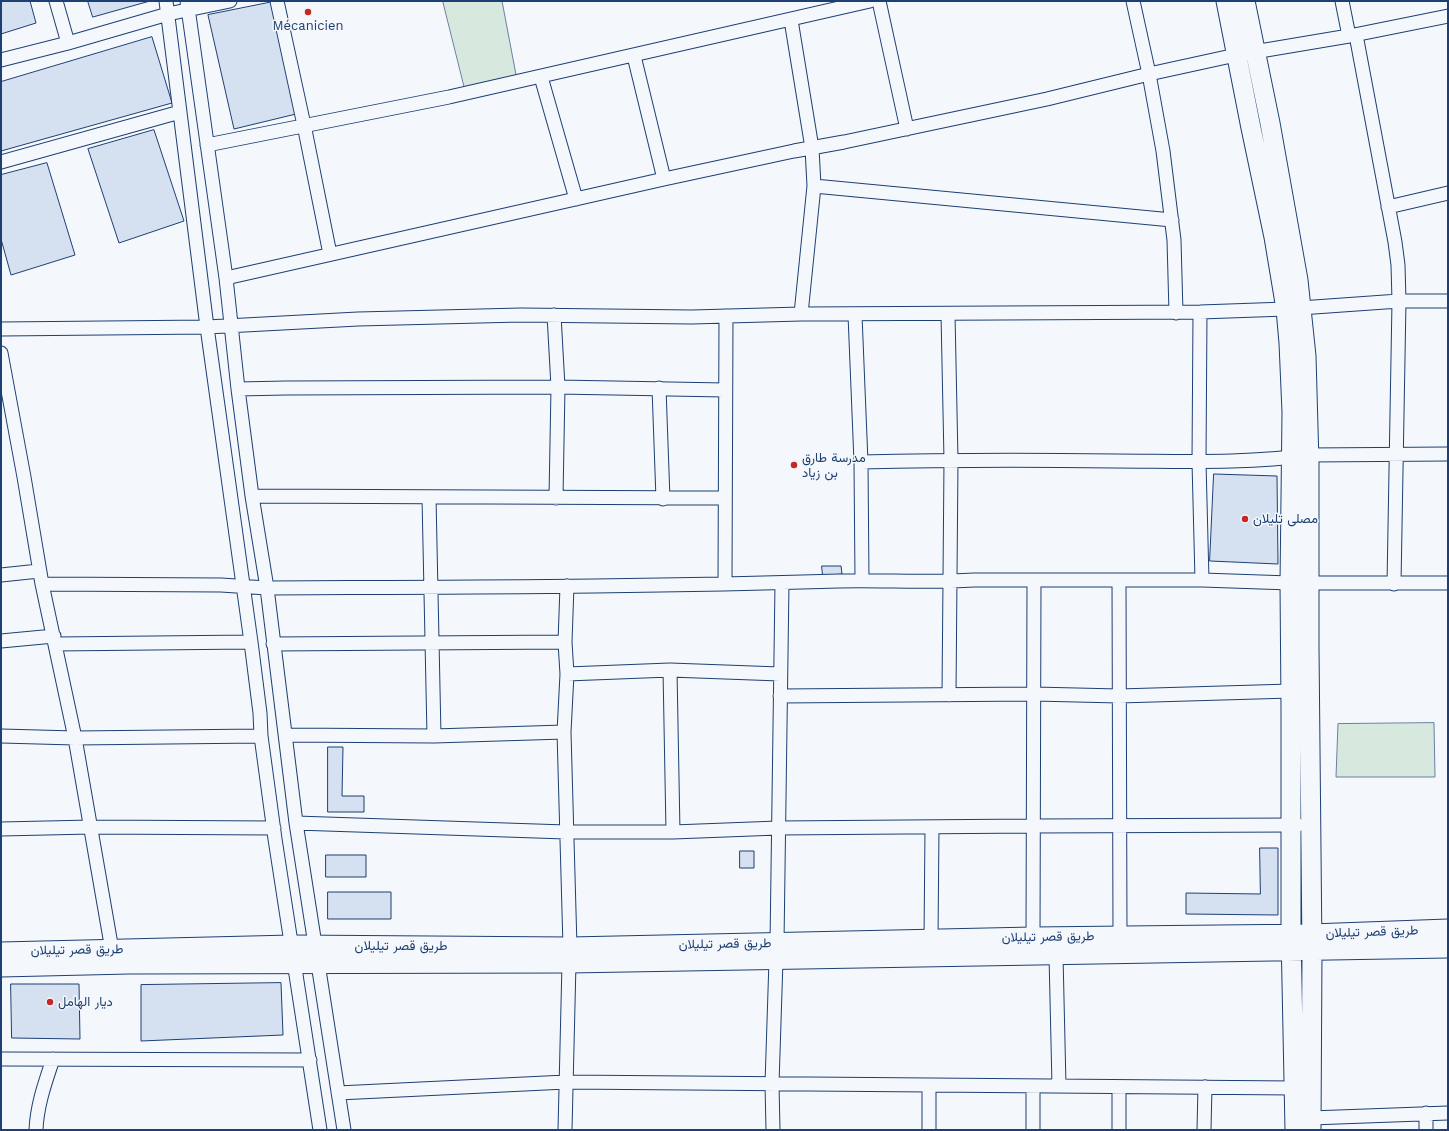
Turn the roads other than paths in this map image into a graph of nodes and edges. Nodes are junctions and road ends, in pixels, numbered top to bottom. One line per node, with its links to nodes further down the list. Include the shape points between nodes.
1 (56, 1): 15 (street)
2 (230, 1): 10 (street)
3 (277, 1): 23 (street)
4 (870, 1): 13 (street)
5 (879, 1): 24 (street)
6 (1133, 1): 20 (street)
7 (1226, 1): 17 (main road)
8 (1245, 1): 16 (main road)
9 (1342, 1): 14 (street)
10 (188, 5): 11 (street); 25 (street)
11 (167, 7): 15 (street); 22 (street)
12 (1448, 16): 14 (street)
13 (791, 20): 18 (street); 26 (street)
14 (1352, 35): 16 (street); 32 (street)
15 (68, 44): 19 (street)
16 (1255, 52): 17 (street); 38 (main road, via 1298,280)
17 (1236, 55): 20 (street); 38 (main road, via 1274,237)
18 (634, 56): 21 (street); 28 (street)
19 (1, 60)
20 (1149, 74): 24 (street); 33 (street)
21 (541, 77): 23 (street); 31 (street)
22 (180, 112): 27 (street); 47 (street)
23 (304, 125): 25 (street); 34 (street)
24 (907, 129): 26 (street)
25 (208, 145): 35 (street)
26 (812, 148): 28 (street); 29 (street)
27 (1, 162)
28 (664, 179): 31 (street)
29 (814, 186): 33 (street); 41 (street)
30 (1448, 193): 32 (street)
31 (576, 198): 34 (street)
32 (1388, 206): 36 (street, via 1398,265)
33 (1172, 220): 40 (street)
34 (330, 254): 35 (street)
35 (226, 278): 46 (street)
36 (1399, 301): 37 (street); 38 (street); 57 (street)
37 (1448, 301)
38 (1294, 309): 39 (street); 55 (main road, via 1306,356); 58 (main road)
39 (1200, 312): 40 (street); 61 (street)
40 (1176, 313): 42 (street)
41 (801, 314): 44 (street); 45 (street)
42 (948, 314): 44 (street); 59 (street)
43 (554, 315): 45 (street); 46 (street, via 365,319); 50 (street)
44 (855, 315): 60 (street)
45 (726, 316): 53 (street)
46 (231, 326): 47 (street); 52 (street)
47 (207, 327): 48 (street); 82 (street)
48 (1, 329)
49 (1, 353): 54 (street)
50 (558, 387): 51 (street); 52 (street); 64 (street)
51 (659, 388): 53 (street); 66 (street)
52 (238, 389): 62 (street)
53 (726, 390): 65 (street)
54 (5, 395): 67 (street)
55 (1308, 454): 57 (street); 58 (street); 76 (main road)
56 (1448, 454): 57 (street)
57 (1396, 455): 80 (street)
58 (1290, 457): 61 (street); 75 (main road)
59 (951, 460): 60 (street); 61 (street); 73 (street)
60 (861, 462): 72 (street)
61 (1199, 462): 71 (street)
62 (252, 496): 63 (street); 84 (street)
63 (429, 497): 64 (street); 83 (street)
64 (556, 498): 66 (street)
65 (725, 498): 66 (street); 79 (street)
66 (663, 499)
67 (39, 571): 68 (street); 78 (street)
68 (1, 575)
69 (1034, 580): 70 (street); 73 (street); 95 (street)
70 (1119, 580): 71 (street); 98 (street)
71 (1202, 580): 75 (street)
72 (862, 581): 73 (street); 74 (street)
73 (951, 581): 96 (street)
74 (782, 583): 79 (street); 93 (street)
75 (1290, 583): 76 (street); 94 (main road)
76 (1308, 583): 80 (street); 109 (main road)
77 (1448, 583): 80 (street)
78 (42, 584): 82 (street); 85 (street)
79 (725, 584): 81 (street)
80 (1394, 584)
81 (567, 586): 83 (street); 89 (street)
82 (243, 587): 84 (street); 87 (street)
83 (430, 587): 84 (street); 88 (street)
84 (267, 588): 90 (street)
85 (55, 640): 86 (street); 87 (street); 104 (street)
86 (1, 641)
87 (251, 642): 102 (street)
88 (432, 642): 89 (street); 90 (street); 103 (street)
89 (565, 642): 92 (street)
90 (273, 644): 100 (street)
91 (670, 670): 92 (street); 93 (street); 116 (street)
92 (567, 674): 99 (street)
93 (780, 674): 97 (street)
94 (1291, 691): 98 (street); 106 (main road)
95 (1034, 694): 96 (street); 98 (street); 107 (street)
96 (949, 695): 97 (street)
97 (780, 696): 113 (street)
98 (1119, 696): 108 (street)
99 (564, 732): 103 (street); 115 (street)
100 (286, 735): 103 (street); 105 (street)
101 (1, 736): 104 (street)
102 (261, 736): 104 (street); 112 (street)
103 (434, 736)
104 (75, 738): 110 (street)
105 (296, 822): 115 (street); 128 (street)
106 (1291, 825): 108 (street); 109 (street); 122 (main road)
107 (1033, 826): 108 (street); 111 (street); 119 (street)
108 (1120, 826): 118 (street)
109 (1310, 826): 121 (main road)
110 (91, 827): 112 (street); 114 (street); 125 (street)
111 (932, 827): 113 (street); 120 (street)
112 (274, 828): 123 (street)
113 (778, 828): 116 (street); 126 (street)
114 (1, 829)
115 (566, 832): 116 (street); 129 (street)
116 (673, 832)
117 (1448, 929): 121 (main road, طريق قصر تيليلان)
118 (1120, 936): 119 (main road, طريق قصر تيليلان); 122 (main road, طريق قصر تيليلان)
119 (1032, 937): 120 (main road, طريق قصر تيليلان)
120 (931, 940): 126 (main road, طريق قصر تيليلان)
121 (1312, 942): 122 (main road, طريق قصر تيليلان); 124 (main road, طريق قصر تيليلان); 147 (main road)
122 (1291, 943): 130 (main road, طريق قصر تيليلان); 143 (main road)
123 (292, 945): 125 (main road, طريق قصر تيليلان); 128 (main road, طريق قصر تيليلان); 131 (street)
124 (1448, 948)
125 (112, 950): 127 (main road, طريق قصر تيليلان)
126 (776, 951): 129 (main road, طريق قصر تيليلان); 130 (main road, طريق قصر تيليلان); 137 (street)
127 (1, 952)
128 (316, 954): 129 (main road, طريق قصر تيليلان); 131 (main road, طريق قصر تيليلان); 144 (street)
129 (569, 955): 136 (street)
130 (1056, 955): 140 (street)
131 (295, 964): 132 (main road, طريق قصر تيليلان); 135 (street)
132 (1, 967)
133 (1, 1059): 134 (street)
134 (53, 1059): 135 (street); 148 (street, via 41,1094)
135 (310, 1060): 149 (street)
136 (566, 1082): 137 (street); 144 (street); 151 (street)
137 (772, 1084): 138 (street); 152 (street)
138 (929, 1085): 139 (street); 153 (street)
139 (1034, 1086): 140 (street); 154 (street)
140 (1059, 1086): 141 (street)
141 (1119, 1087): 142 (street); 155 (street)
142 (1205, 1088): 143 (street); 156 (street)
143 (1294, 1088): 157 (main road)
144 (338, 1093): 150 (street)
145 (1426, 1113): 146 (street); 147 (street); 158 (street)
146 (1448, 1113)
147 (1311, 1124)
148 (36, 1130)
149 (320, 1130)
150 (344, 1130)
151 (566, 1130)
152 (773, 1130)
153 (929, 1130)
154 (1033, 1130)
155 (1119, 1130)
156 (1204, 1130)
157 (1295, 1130)
158 (1426, 1130)

